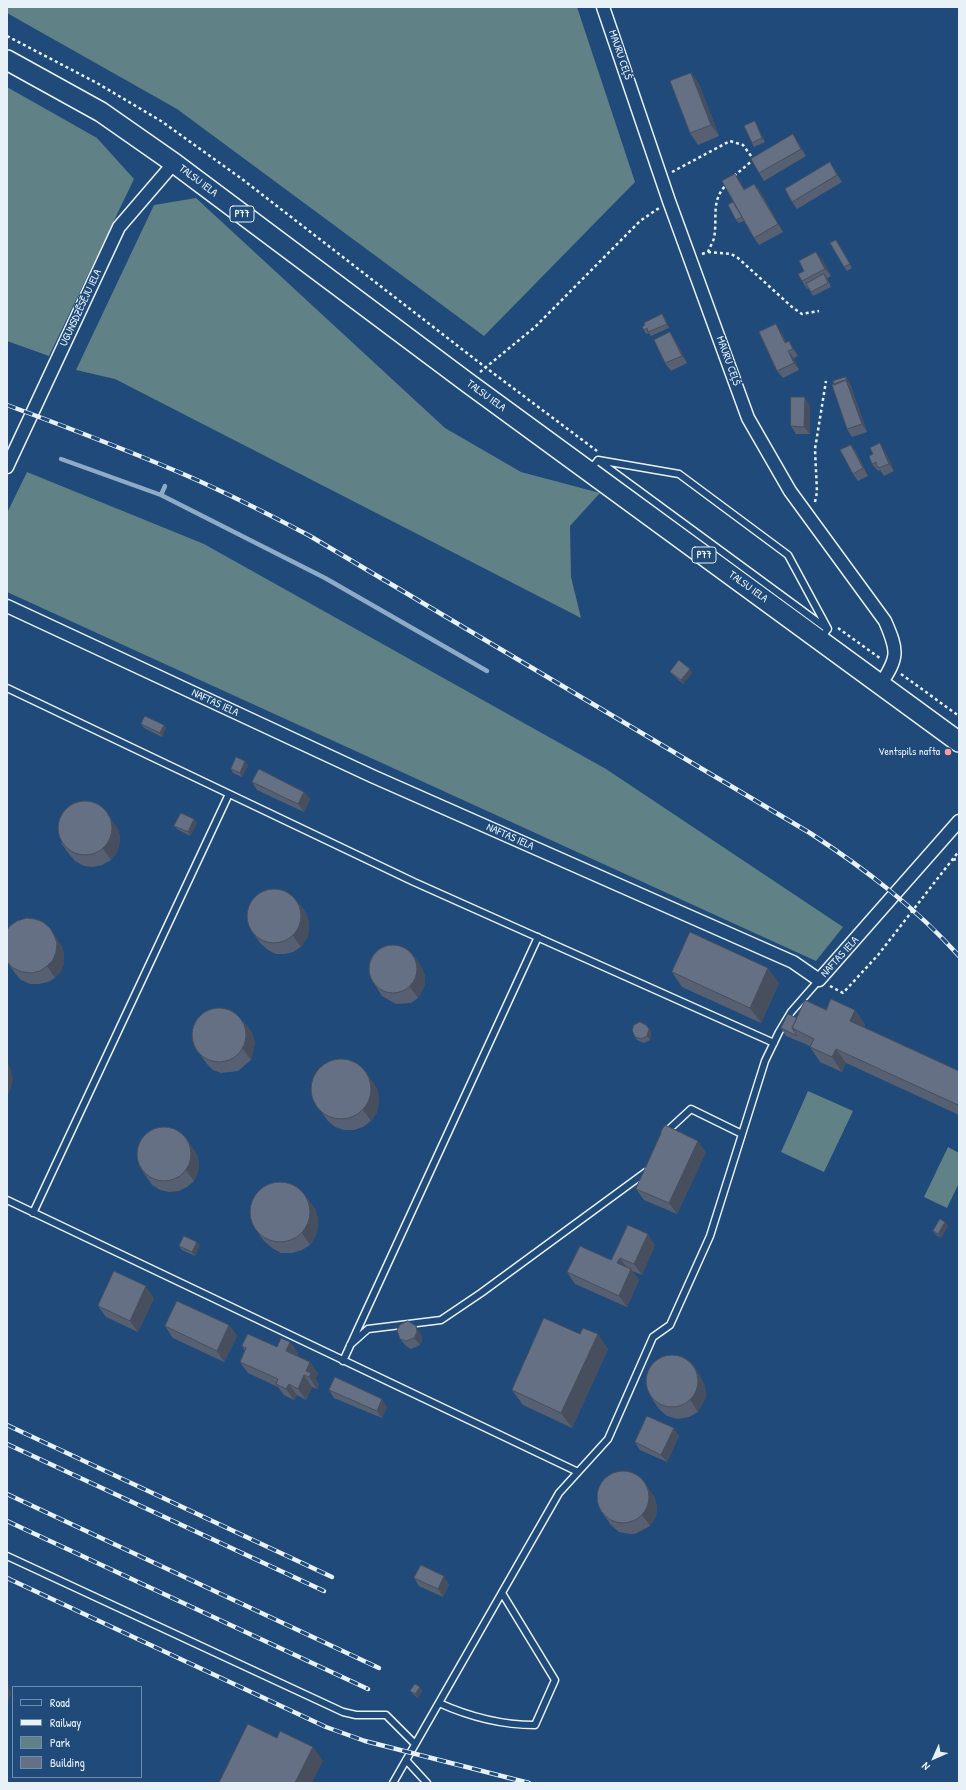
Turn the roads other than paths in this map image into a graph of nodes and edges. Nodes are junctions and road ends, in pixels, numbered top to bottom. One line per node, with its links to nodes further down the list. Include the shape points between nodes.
1 (603, 7): 8 (street, MAURU CEĻŠ, via 669,202 748,418 790,490 885,621 895,642 892,667)
2 (7, 60): 3 (main road, TALSU IELA / P77, via 101,112)
3 (174, 163): 4 (main road, TALSU IELA / P77, via 468,383); 5 (street, UGUNSDZĒSĒJU IELA, via 119,227)
4 (593, 465): 7 (main road, TALSU IELA / P77); 7 (lane, via 615,464 679,474 788,555 820,615)
5 (7, 467)
6 (7, 606): 14 (street, NAFTAS IELA, via 372,776 793,962)
7 (823, 634): 8 (main road, TALSU IELA / P77)
8 (880, 685): 10 (main road, TALSU IELA / P77)
9 (7, 688): 11 (lane)
10 (959, 742)
11 (229, 794): 13 (lane, via 414,882); 20 (lane)
12 (959, 821): 14 (street, NAFTAS IELA)
13 (538, 937): 15 (lane); 21 (lane)
14 (819, 980): 15 (lane, via 791,1012)
15 (774, 1043): 16 (lane, via 765,1061)
16 (742, 1134): 17 (lane, via 691,1109); 23 (lane, via 710,1236 670,1325 653,1337 608,1439)
17 (661, 1137)
18 (648, 1168): 21 (lane, via 645,1174 441,1320 368,1329)
19 (7, 1200): 20 (lane)
20 (33, 1213): 22 (lane)
21 (350, 1345): 22 (lane)
22 (343, 1361): 23 (lane)
23 (578, 1472): 25 (lane, via 559,1493)
24 (7, 1556): 27 (lane, via 343,1712 356,1715 386,1715)
25 (502, 1593): 26 (lane); 26 (lane, via 555,1680 535,1725 504,1724 463,1714)
26 (439, 1703): 27 (lane)
27 (415, 1744): 28 (lane)
28 (406, 1760): 29 (lane); 30 (lane)
29 (393, 1783)
30 (427, 1783)

